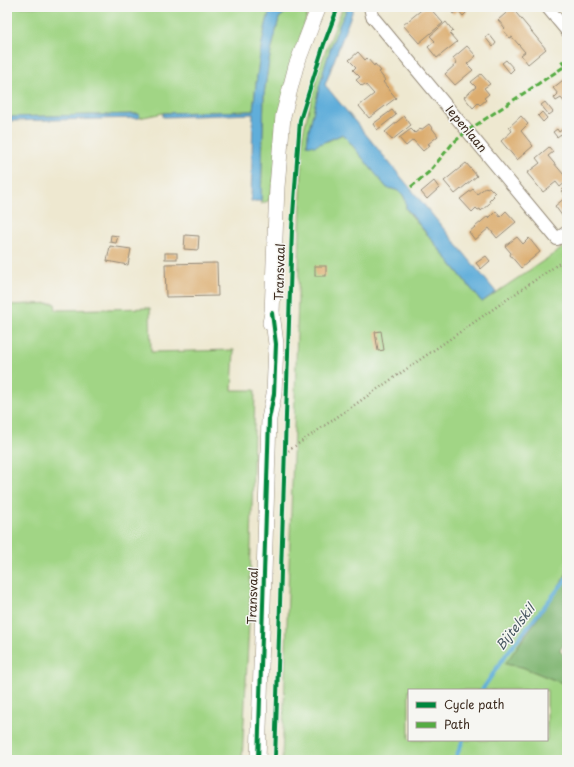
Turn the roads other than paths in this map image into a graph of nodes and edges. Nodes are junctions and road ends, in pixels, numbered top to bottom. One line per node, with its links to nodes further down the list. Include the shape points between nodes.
1 (319, 7): 6 (street, Transvaal, via 296,66 283,116 277,187 272,313 266,342 264,391 269,419)
2 (370, 7): 5 (street, Iepenlaan, via 372,16 557,239)
3 (548, 7): 4 (street)
4 (567, 31)
5 (567, 232)
6 (258, 760)

